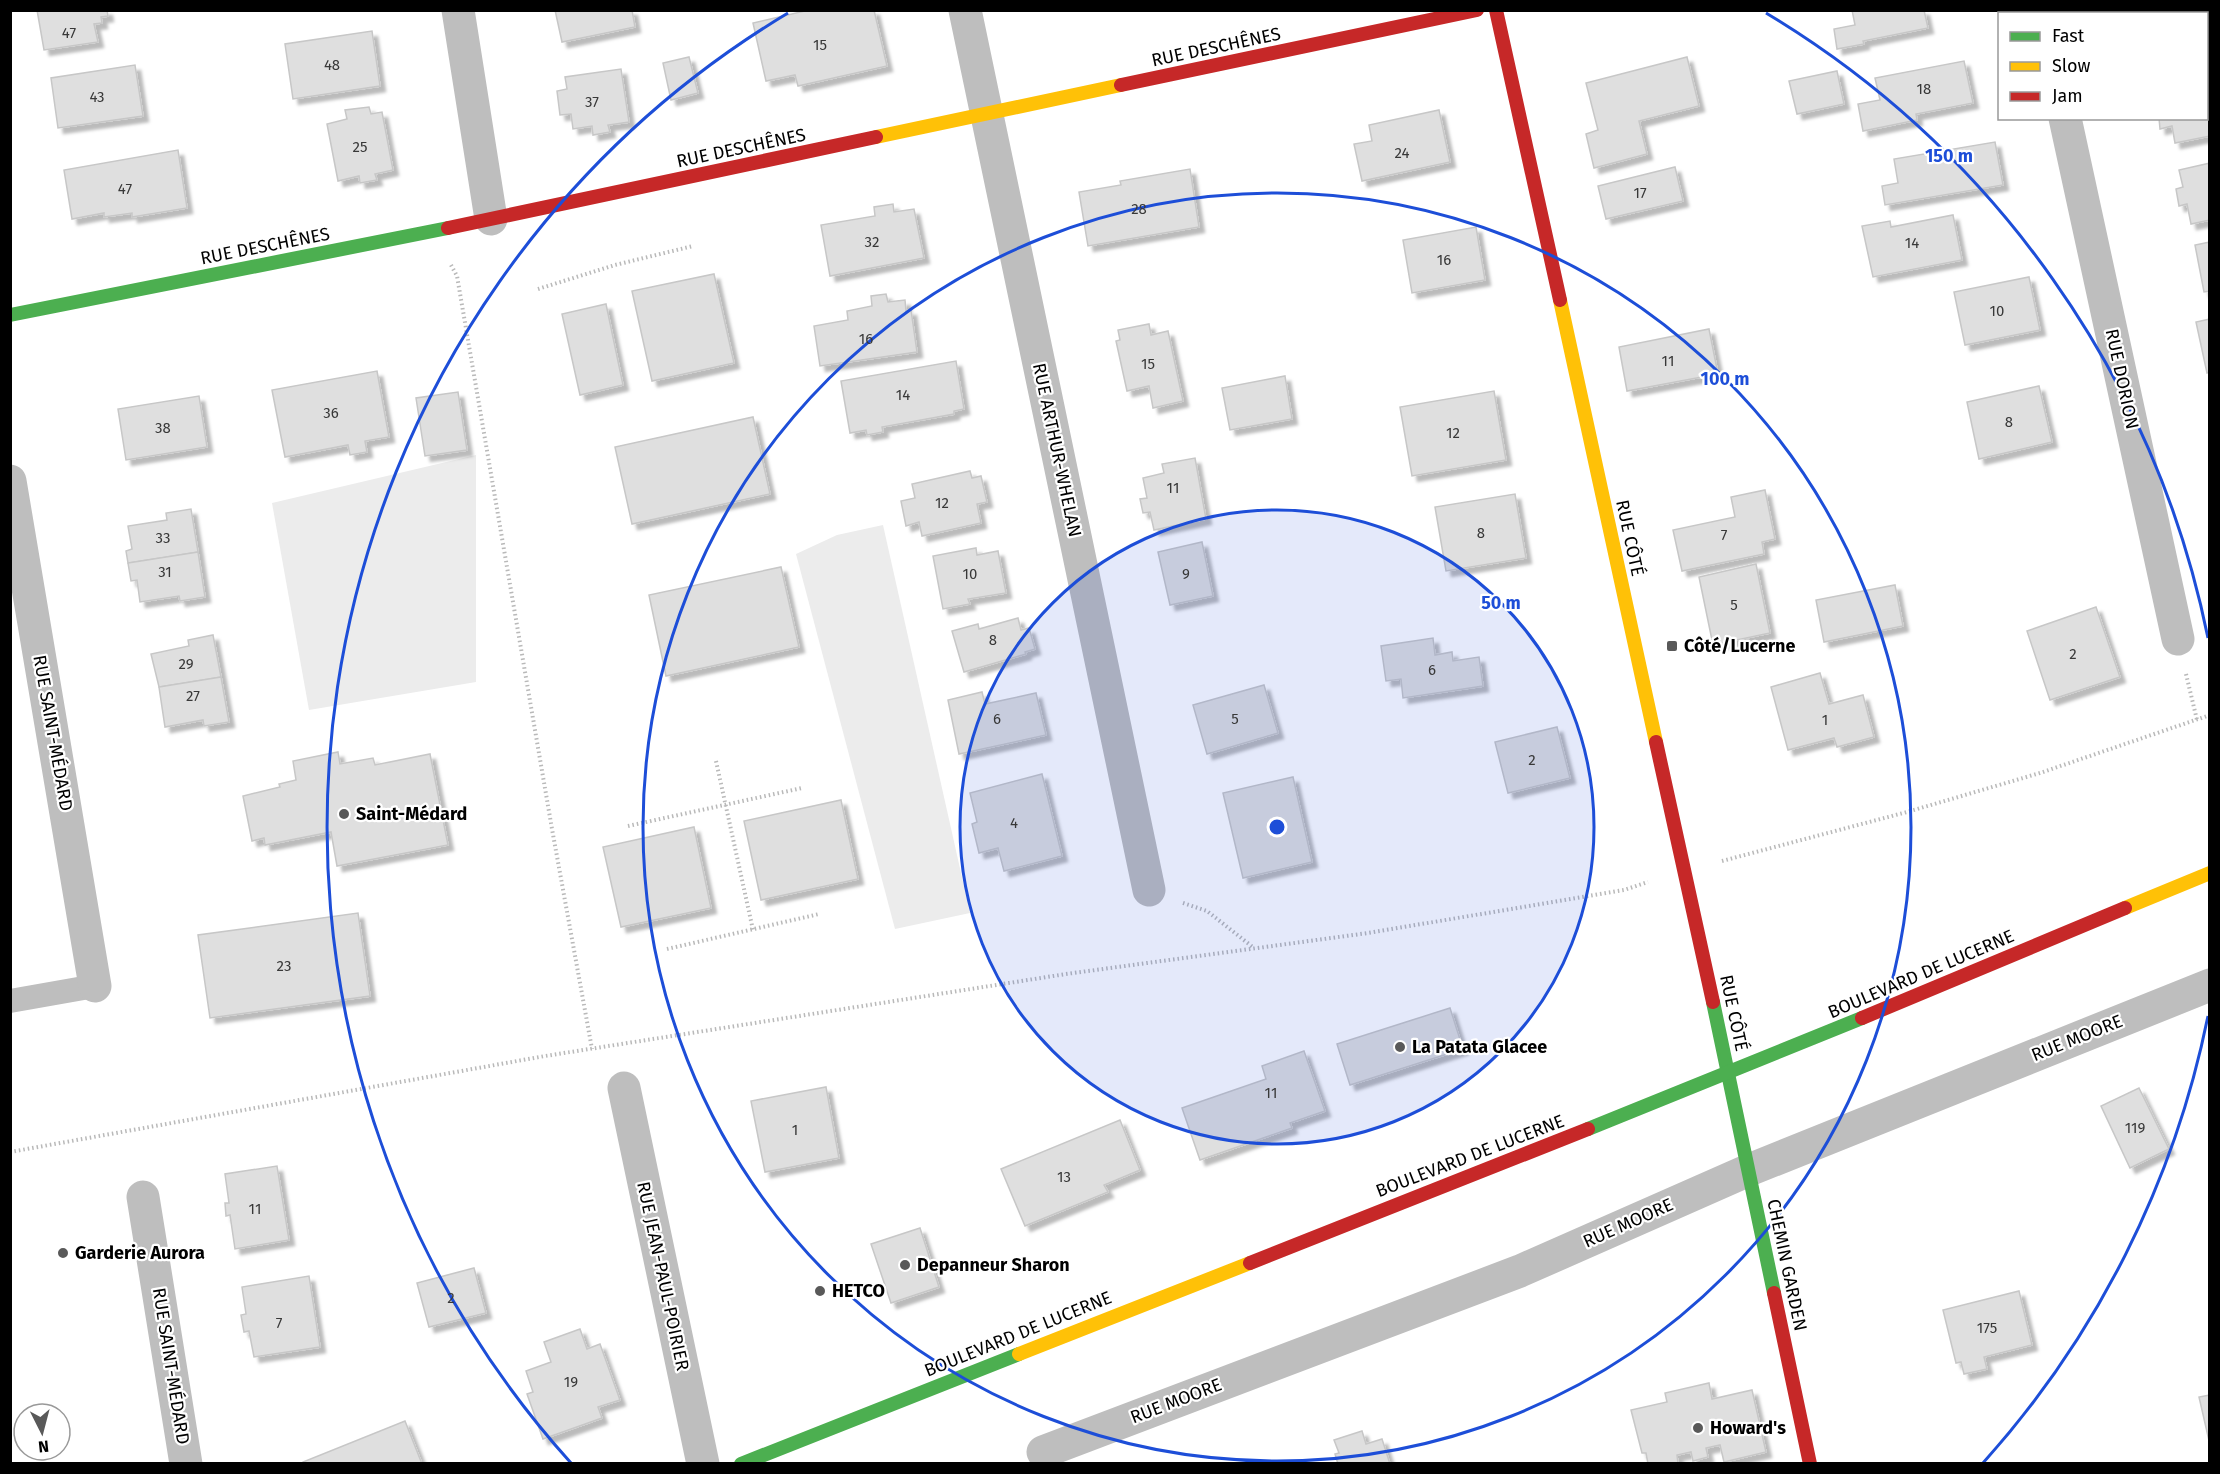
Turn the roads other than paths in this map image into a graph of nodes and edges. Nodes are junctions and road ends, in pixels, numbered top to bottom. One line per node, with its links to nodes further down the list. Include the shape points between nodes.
1 (458, 10): 7 (street)
2 (965, 10): 5 (street, RUE ARTHUR-WHELAN)
3 (1477, 10): 5 (street, RUE DESCHÊNES)
4 (1496, 10): 16 (street, RUE CÔTÉ)
5 (986, 115): 7 (street, RUE DESCHÊNES); 12 (street, RUE ARTHUR-WHELAN)
6 (2065, 120): 10 (street, RUE DORION)
7 (491, 219): 8 (street, RUE DESCHÊNES)
8 (10, 315)
9 (10, 481): 14 (street, RUE SAINT-MÉDARD)
10 (2178, 639)
11 (2210, 873): 16 (street, BOULEVARD DE LUCERNE)
12 (1149, 890)
13 (2210, 985): 18 (street, RUE MOORE)
14 (95, 986): 15 (lane)
15 (10, 1000)
16 (1729, 1073): 18 (street, CHEMIN GARDEN); 23 (street, BOULEVARD DE LUCERNE)
17 (624, 1088): 22 (street, RUE JEAN-PAUL-POIRIER)
18 (1749, 1170): 20 (street, RUE MOORE, via 1520,1271); 24 (street, CHEMIN GARDEN)
19 (143, 1197): 21 (street, RUE SAINT-MÉDARD)
20 (1043, 1452)
21 (186, 1464)
22 (703, 1464)
23 (741, 1464)
24 (1810, 1464)

